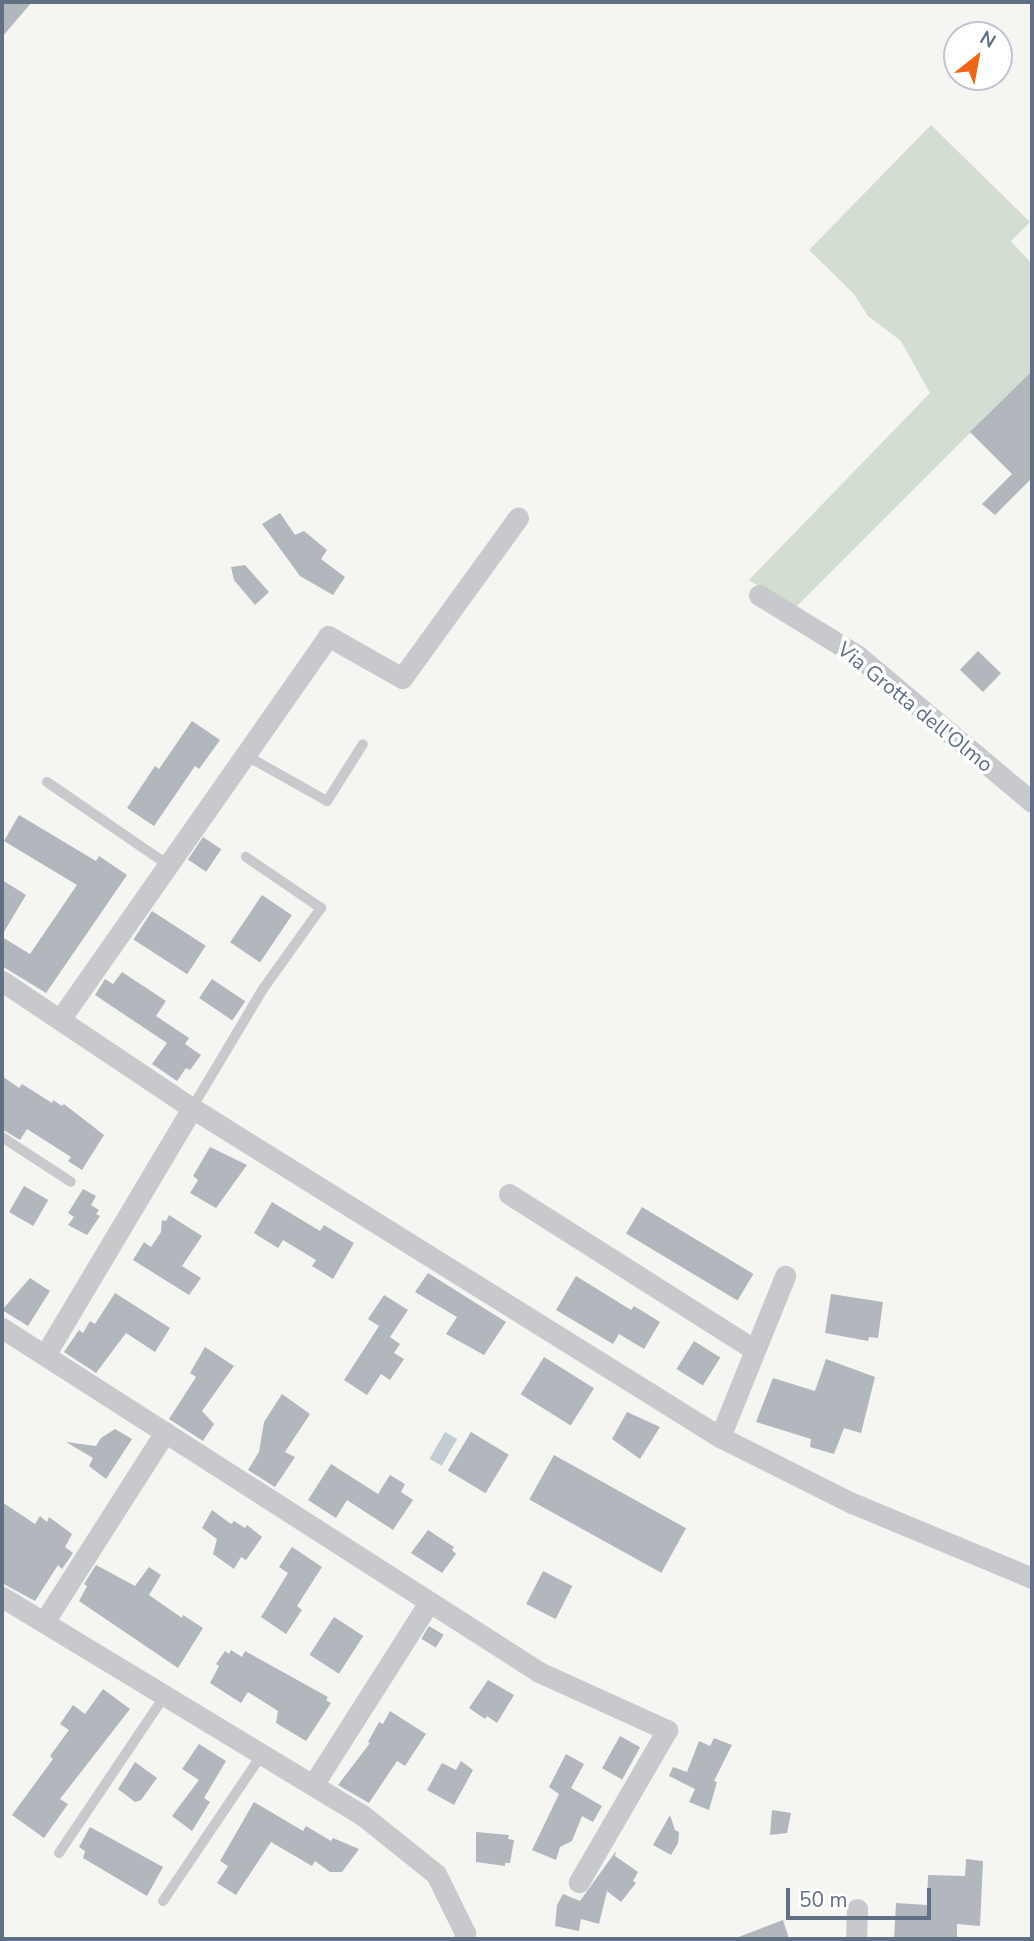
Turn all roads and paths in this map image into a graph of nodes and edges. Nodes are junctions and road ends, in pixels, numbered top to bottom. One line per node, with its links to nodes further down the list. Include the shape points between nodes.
1 (518, 518): 4 (street, via 401,678 328,636)
2 (759, 595): 6 (street, Via Grotta dell'Olmo, via 858,656)
3 (363, 744): 4 (lane, via 327,801)
4 (245, 755): 8 (street)
5 (47, 782): 8 (lane)
6 (1032, 802)
7 (246, 857): 11 (lane, via 321,908 264,989)
8 (168, 865): 10 (street)
9 (2, 981): 10 (street)
10 (61, 1018): 11 (street)
11 (192, 1108): 18 (street); 20 (street)
12 (2, 1137): 13 (lane)
13 (71, 1182)
14 (509, 1194): 17 (street)
15 (785, 1276): 17 (street)
16 (2, 1328): 18 (street)
17 (755, 1350): 20 (street)
18 (45, 1356): 19 (street)
19 (165, 1432): 23 (street); 24 (street)
20 (720, 1437): 21 (street, via 852,1503)
21 (1032, 1578)
22 (2, 1597): 24 (street)
23 (429, 1602): 27 (street); 29 (street, via 539,1672 667,1730)
24 (44, 1622): 25 (street)
25 (165, 1695): 26 (street); 28 (lane)
26 (262, 1755): 27 (street); 30 (lane)
27 (313, 1785): 32 (street, via 361,1814 436,1874)
28 (59, 1853)
29 (579, 1882)
30 (163, 1901)
31 (857, 1909): 33 (street)
32 (464, 1939)
33 (856, 1939)

